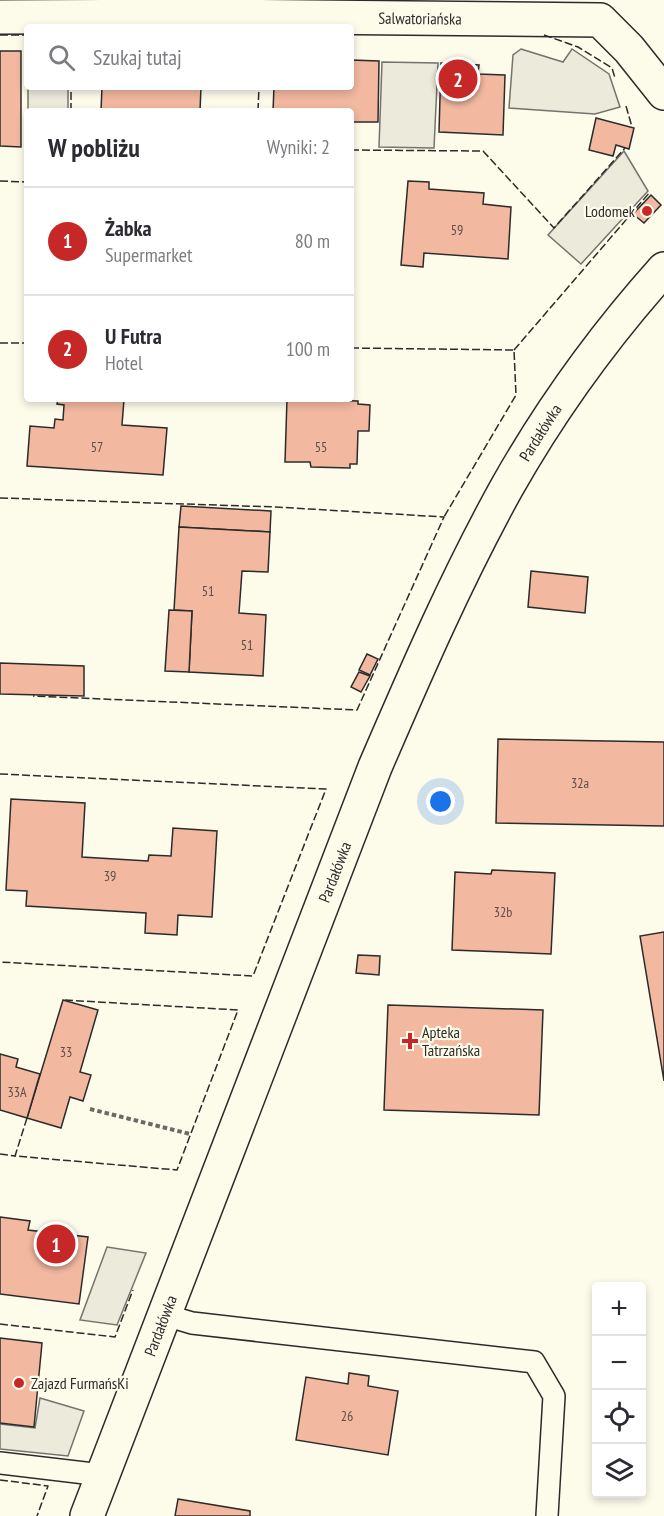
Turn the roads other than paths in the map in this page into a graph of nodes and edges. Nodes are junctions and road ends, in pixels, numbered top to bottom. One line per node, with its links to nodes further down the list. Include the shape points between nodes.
1 (600, 10): 2 (street, Salwatoriańska); 3 (street, Salwatoriańska)
2 (0, 17)
3 (664, 93)
4 (664, 269): 5 (street, Pardałówka, via 600,345 552,414 508,486 443,615 375,767)
5 (165, 1315): 7 (street, Pardałówka); 9 (lane, via 192,1323 534,1362 554,1396)
6 (0, 1463): 7 (lane)
7 (102, 1475): 8 (street, Pardałówka)
8 (87, 1516)
9 (547, 1516)

